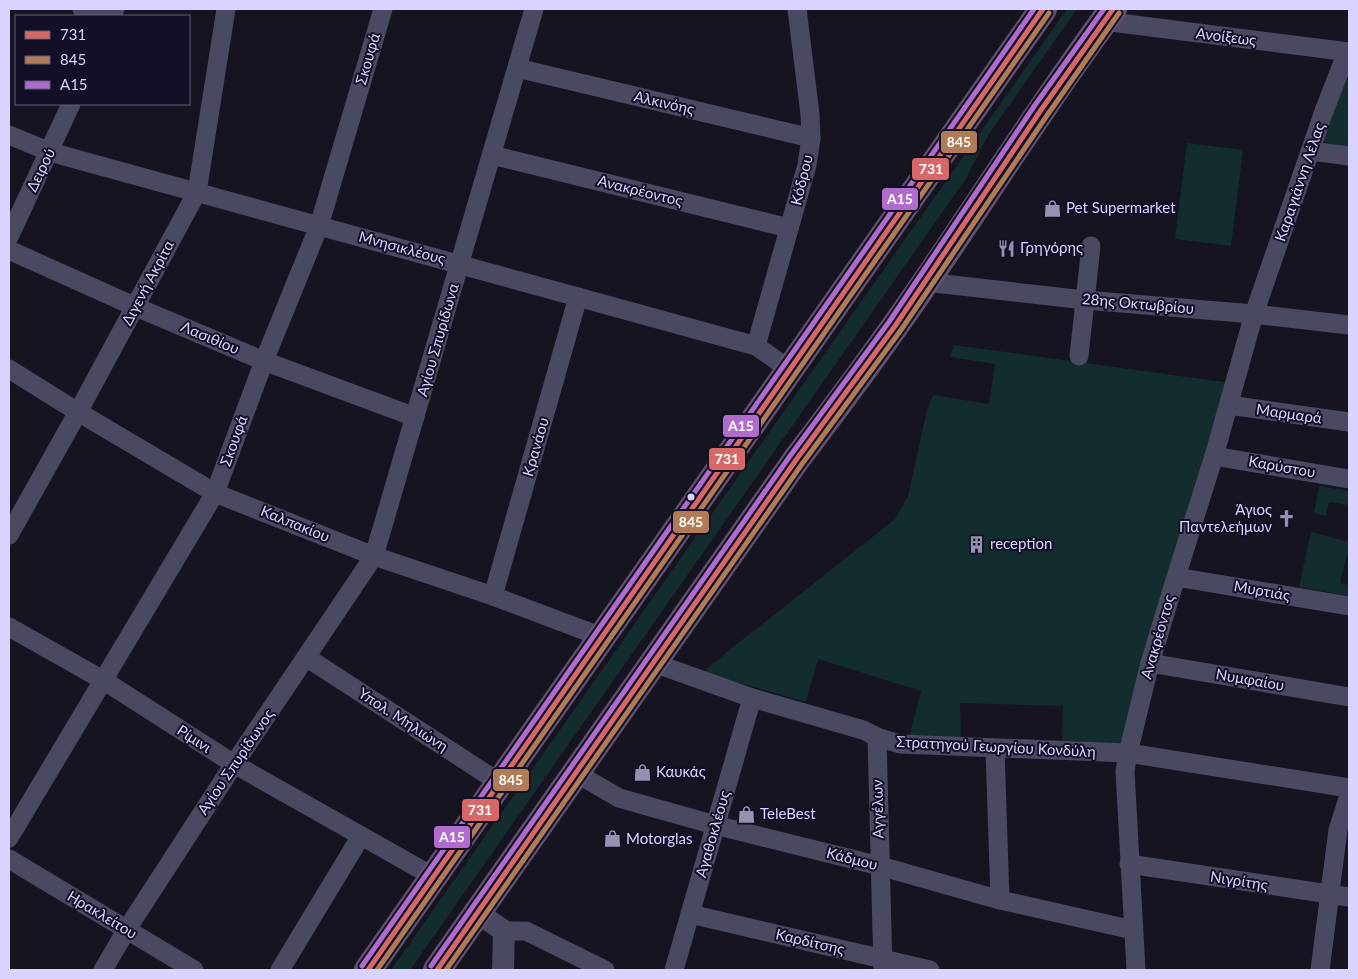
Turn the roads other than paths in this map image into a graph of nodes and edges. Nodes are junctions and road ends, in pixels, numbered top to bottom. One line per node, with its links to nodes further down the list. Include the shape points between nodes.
1 (82, 9): 7 (street)
2 (226, 9): 18 (street, Διγενή Ακρίτα)
3 (383, 9): 19 (street, Σκουφά)
4 (534, 9): 10 (street, Αγίου Σπυρίδωνα)
5 (797, 9): 13 (street, Κόδρου)
6 (1042, 9): 35 (highway)
7 (95, 15)
8 (1108, 15): 9 (street, Ανοίξεως); 25 (highway)
9 (1348, 52): 14 (street, Καραγιάννη Λέλας)
10 (517, 68): 13 (street, Αλκινόης); 16 (street, Αγίου Σπυρίδωνα)
11 (71, 105): 15 (street, Δειρού)
12 (9, 135): 15 (street, Μνησικλέους)
13 (811, 138): 20 (street, Κόδρου, via 807,165)
14 (1311, 151): 17 (street); 29 (street, Καραγιάννη Λέλας)
15 (50, 152): 18 (street, Μνησικλέους); 21 (street, Δειρού)
16 (492, 155): 20 (street, Ανακρέοντος); 24 (street, Αγίου Σπυρίδωνα)
17 (1349, 156)
18 (197, 192): 19 (street, Μνησικλέους); 28 (street, Διγενή Ακρίτα)
19 (319, 226): 24 (street, Μνησικλέους); 33 (street, Σκουφά)
20 (789, 228): 31 (street, Κόδρου)
21 (9, 236)
22 (1091, 246): 27 (street)
23 (9, 250): 28 (street, Λασιθίου)
24 (460, 264): 26 (street, Μνησικλέους); 38 (street, Αγίου Σπυρίδωνα)
25 (926, 282): 27 (street, 28ης Οκτωβρίου); 51 (highway)
26 (578, 297): 31 (street, Μνησικλέους); 46 (street, Κρανάου)
27 (1085, 300): 29 (street, 28ης Οκτωβρίου); 32 (street)
28 (136, 307): 33 (street, Λασιθίου); 37 (street, Διγενή Ακρίτα)
29 (1254, 314): 30 (street, 28ης Οκτωβρίου); 36 (street, Ανακρέοντος)
30 (1349, 325)
31 (756, 346): 35 (street, Μνησικλέους)
32 (1079, 356)
33 (264, 361): 38 (street, Λασιθίου); 42 (street, Σκουφά)
34 (9, 369): 37 (street, Καλπακίου)
35 (790, 370): 49 (highway)
36 (1229, 406): 39 (street, Μαρμαρά); 40 (street, Ανακρέοντος)
37 (78, 412): 42 (street, Καλπακίου); 43 (street, Διγενή Ακρίτα)
38 (415, 417): 44 (street, Αγίου Σπυρίδωνα)
39 (1349, 422)
40 (1214, 456): 41 (street, Καρύστου); 45 (street, Ανακρέοντος)
41 (1349, 479)
42 (215, 493): 44 (street, Καλπακίου); 53 (street, Σκουφά)
43 (9, 535)
44 (374, 556): 46 (street, Καλπακίου); 50 (street, Αγίου Σπυρίδωνος)
45 (1176, 577): 47 (street, Μυρτιάς); 52 (street, Ανακρέοντος)
46 (493, 596): 49 (street, Καλπακίου)
47 (1349, 606)
48 (9, 627): 53 (street, Ρίμινι)
49 (602, 637): 61 (highway)
50 (306, 657): 59 (street, Αγίου Σπυρίδωνος); 61 (street, Υπολ. Μηλιώνη)
51 (654, 663): 54 (street, Στρατηγού Γεωργίου Κονδύλη); 60 (highway)
52 (1150, 663): 55 (street, Νυμφαίου); 58 (street, Ανακρέοντος)
53 (103, 680): 59 (street, Ρίμινι); 66 (street, Σκουφά)
54 (752, 698): 56 (street, Στρατηγού Γεωργίου Κονδύλη, via 863,730); 64 (street, Αγαθοκλέους)
55 (1349, 698)
56 (877, 737): 57 (street, Στρατηγού Γεωργίου Κονδύλη, via 900,744); 69 (street, Αγγέλων)
57 (995, 749): 58 (street, Στρατηγού Γεωργίου Κονδύλη); 73 (street)
58 (1128, 754): 62 (street, Στρατηγού Γεωργίου Κονδύλη); 68 (street, Ανακρέοντος, via 1125,772)
59 (234, 764): 65 (street, Ρίμινι); 76 (street, Αγίου Σπυρίδωνος)
60 (576, 773): 64 (street, Κάδμου, via 619,798); 74 (highway)
61 (500, 783): 70 (highway)
62 (1349, 788)
63 (1349, 795): 71 (street, via 1338,830)
64 (715, 826): 69 (street, Κάδμου); 75 (street, Αγαθοκλέους)
65 (361, 836): 70 (street, Ρίμινι); 82 (street)
66 (9, 838)
67 (9, 860): 76 (street, Ηρακλείτου)
68 (1130, 864): 71 (street, Νιγρίτης); 77 (street, Ανακρέοντος)
69 (880, 866): 73 (street, Κάδμου); 79 (street, Αγγέλων)
70 (434, 877): 83 (highway)
71 (1329, 894): 72 (street, Νιγρίτης); 90 (street)
72 (1349, 898)
73 (1000, 900): 77 (street, Κάδμου)
74 (478, 913): 78 (street); 84 (highway)
75 (690, 914): 79 (street, Καρδίτσης); 87 (street, Αγαθοκλέους)
76 (127, 929): 80 (street, Αγίου Σπυρίδωνος); 81 (street, Ηρακλείτου)
77 (1134, 930): 89 (street, Ανακρέοντος)
78 (504, 931): 85 (street); 86 (street, via 526,931)
79 (883, 964): 88 (street, Καρδίτσης)
80 (103, 970)
81 (194, 970)
82 (280, 970)
83 (368, 970)
84 (437, 970)
85 (503, 970)
86 (605, 970)
87 (674, 970)
88 (930, 970)
89 (1136, 970)
90 (1320, 970)

